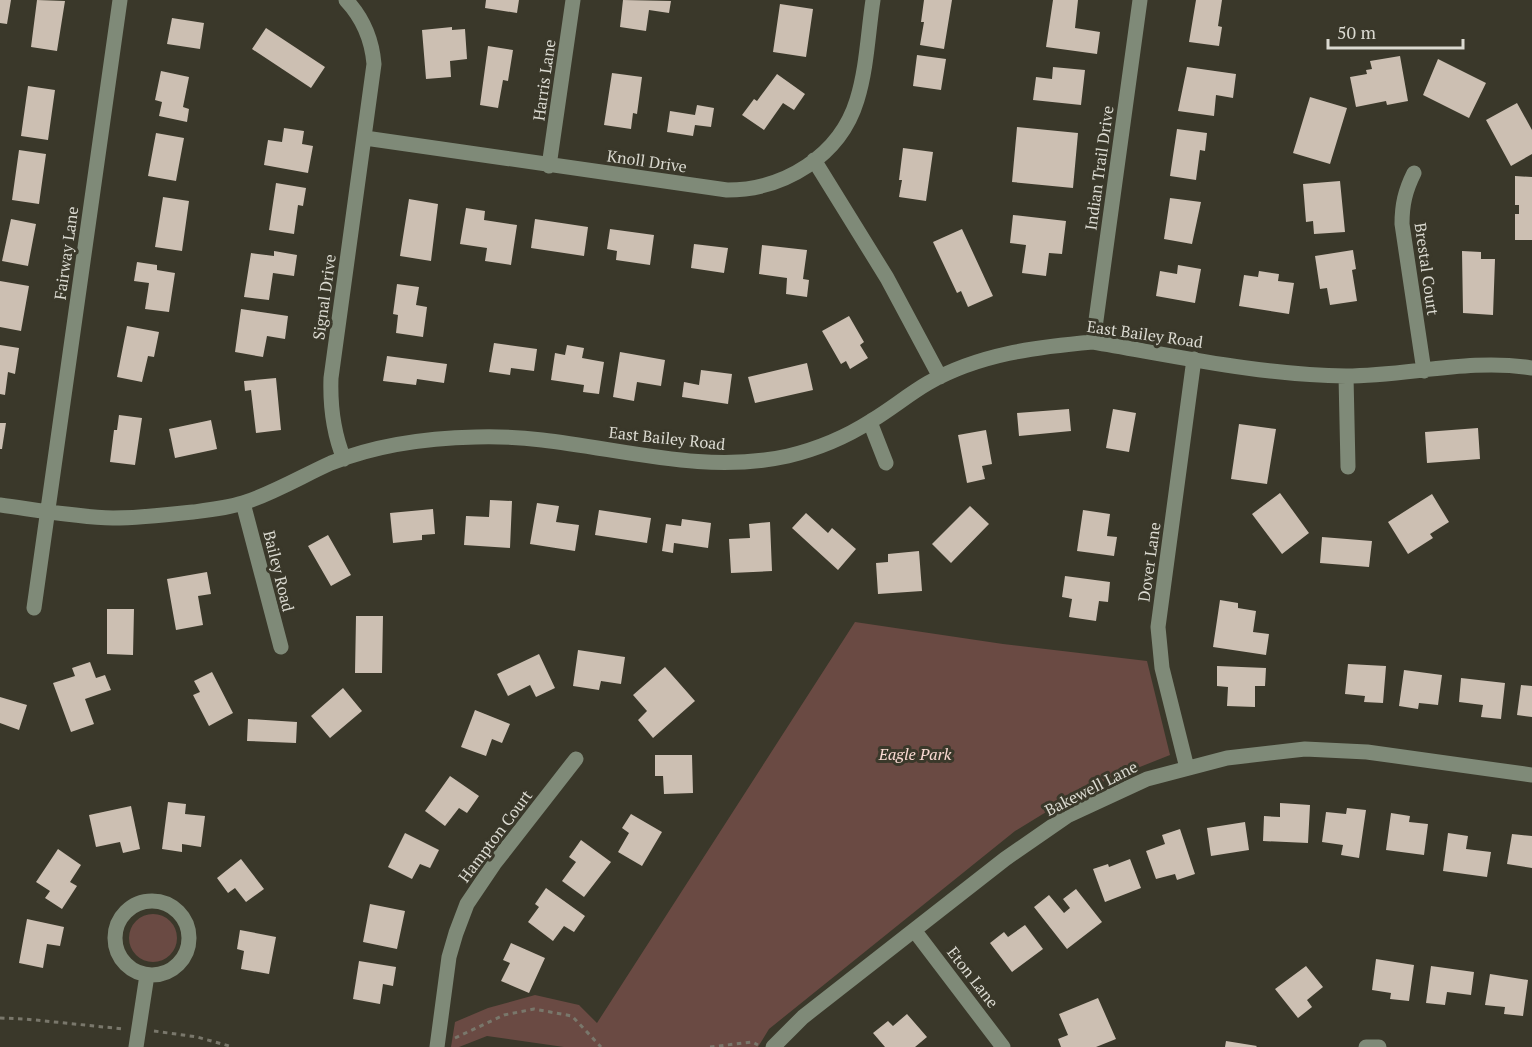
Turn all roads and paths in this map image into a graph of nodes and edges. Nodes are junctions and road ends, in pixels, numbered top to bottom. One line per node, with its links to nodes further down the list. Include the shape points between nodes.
1 (120, 0): 22 (street, Fairway Lane)
2 (346, 0): 6 (street, via 361,17 373,51)
3 (573, 0): 8 (street, Harris Lane)
4 (873, 0): 7 (street, Knoll Drive, via 857,100 839,136)
5 (1140, 0): 10 (street, Indian Trail Drive)
6 (365, 138): 8 (street, Knoll Drive); 17 (street, Signal Drive, via 331,378 334,429)
7 (814, 160): 8 (street, Knoll Drive, via 780,181 739,190); 15 (street, via 887,278)
8 (549, 166)
9 (1414, 173): 13 (street, Brestal Court, via 1402,204 1402,224)
10 (1093, 342): 11 (street, East Bailey Road); 15 (street, East Bailey Road, via 1017,351)
11 (1194, 358): 14 (street, East Bailey Road, via 1262,370); 26 (street, Dover Lane, via 1158,627 1162,668)
12 (1532, 368): 13 (street, East Bailey Road, via 1503,364)
13 (1424, 371): 14 (street, East Bailey Road)
14 (1346, 376): 19 (street)
15 (940, 377): 16 (street, East Bailey Road)
16 (870, 422): 17 (street, East Bailey Road, via 823,445 752,462 673,459 478,436 435,439); 18 (street)
17 (344, 459): 20 (street, East Bailey Road)
18 (886, 463)
19 (1348, 467)
20 (243, 503): 22 (street, East Bailey Road, via 154,517); 24 (street, Bailey Road)
21 (0, 505): 22 (street, East Bailey Road)
22 (48, 512): 23 (street)
23 (34, 608)
24 (281, 647)
25 (576, 759): 32 (street, Hampton Court, via 467,904 449,957)
26 (1187, 768): 27 (street, Bakewell Lane, via 1263,753 1328,750); 28 (street, Bakewell Lane, via 1146,779 1067,816)
27 (1532, 774)
28 (914, 930): 38 (street, Bakewell Lane, via 803,1017); 39 (street, Eton Lane)
29 (147, 975): 29 (street, via 170,970 179,963 189,942 184,919 166,903 142,902 131,907 116,928 118,952 125,963); 31 (street)
30 (0, 1018): 31 (path)
31 (138, 1030): 33 (street); 34 (path, via 197,1037)
32 (442, 1045): 35 (path, via 504,1015 534,1009 572,1016)
33 (136, 1047)
34 (233, 1047)
35 (601, 1047)
36 (710, 1047): 37 (path, via 752,1041)
37 (762, 1047)
38 (773, 1047)
39 (1003, 1047)
40 (1366, 1047): 41 (street)
41 (1379, 1047)

